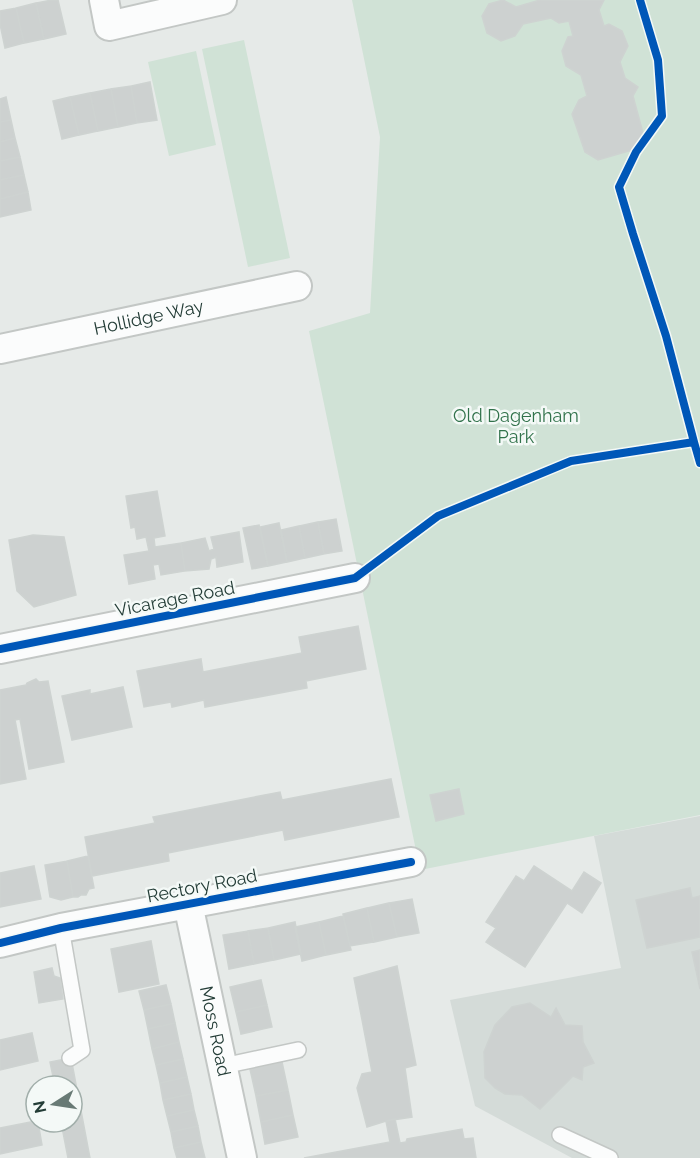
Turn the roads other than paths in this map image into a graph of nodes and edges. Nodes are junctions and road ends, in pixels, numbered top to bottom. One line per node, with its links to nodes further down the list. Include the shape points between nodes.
1 (104, 0): 2 (street, via 110,26)
2 (222, 0)
3 (297, 286): 4 (street, Hollidge Way)
4 (0, 348)
5 (355, 578): 6 (street, Vicarage Road)
6 (0, 649)
7 (411, 862): 8 (street, Rectory Road)
8 (188, 904): 9 (street, Rectory Road); 13 (street, Moss Road)
9 (61, 928): 10 (street, Rectory Road); 12 (lane, via 82,1050)
10 (0, 943)
11 (298, 1050): 13 (lane)
12 (70, 1059)
13 (223, 1066): 15 (street, Moss Road)
14 (560, 1135): 16 (lane)
15 (242, 1158)
16 (610, 1158)

